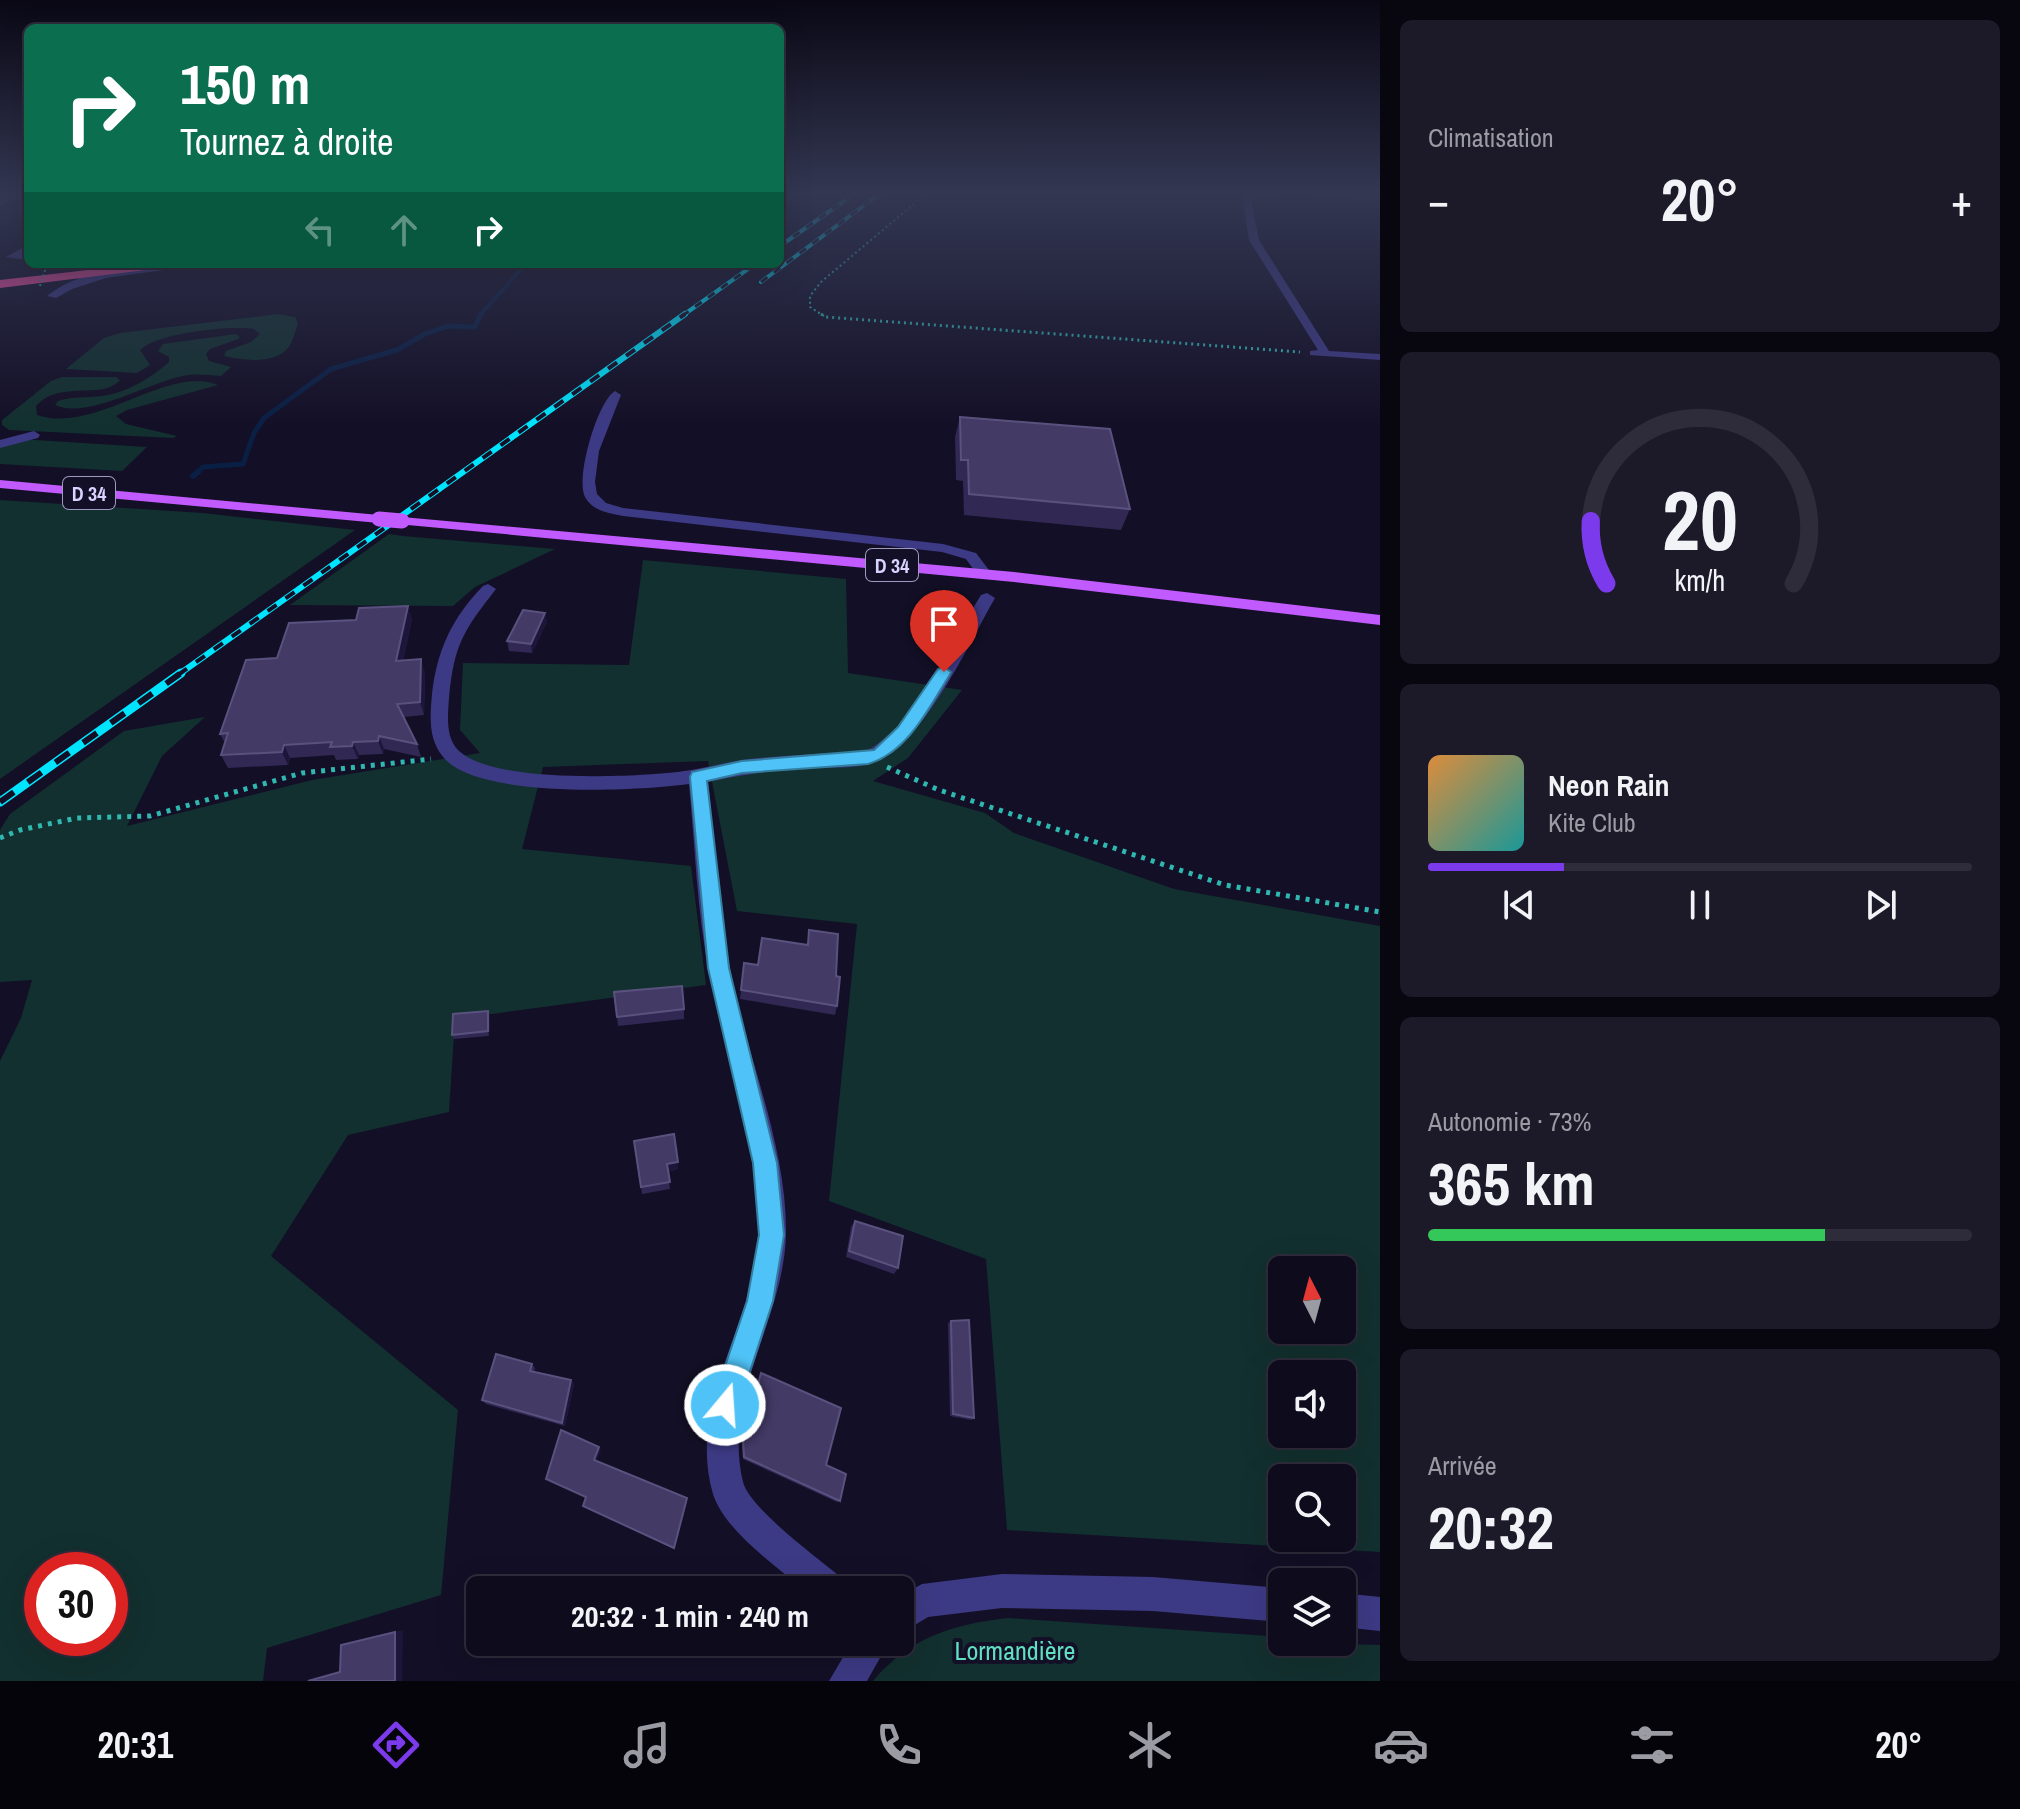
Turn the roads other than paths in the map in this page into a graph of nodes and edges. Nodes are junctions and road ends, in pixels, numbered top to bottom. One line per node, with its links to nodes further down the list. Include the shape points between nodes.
1 (50, 270): 6 (highway)
2 (58, 270): 6 (highway)
3 (115, 270): 7 (highway)
4 (146, 270): 8 (street, via 98,276)
5 (1272, 270): 9 (street, via 1319,353)
6 (0, 277)
7 (0, 284)
8 (52, 296)
9 (1380, 357)
10 (615, 395): 14 (street, via 591,458 589,492 598,504 623,512 956,550 975,559)
11 (34, 435): 12 (street)
12 (0, 444)
13 (0, 484): 14 (main road, D 34, bridge)
14 (984, 574): 17 (main road, D 34)
15 (488, 589): 18 (street, via 462,617 447,650 439,723 452,757 481,771 559,789)
16 (987, 598): 18 (street, via 929,697 888,749 868,758 742,767)
17 (1380, 620)
18 (698, 777): 19 (street, via 719,968 765,1163 772,1235 760,1301 725,1405 723,1456 729,1493 755,1526)
19 (814, 1576)
20 (1268, 1604): 21 (street, via 1153,1594 1002,1591 922,1601)
21 (914, 1607)
22 (1356, 1611): 23 (street)
23 (1380, 1614)
24 (863, 1656): 25 (street)
25 (847, 1681)

